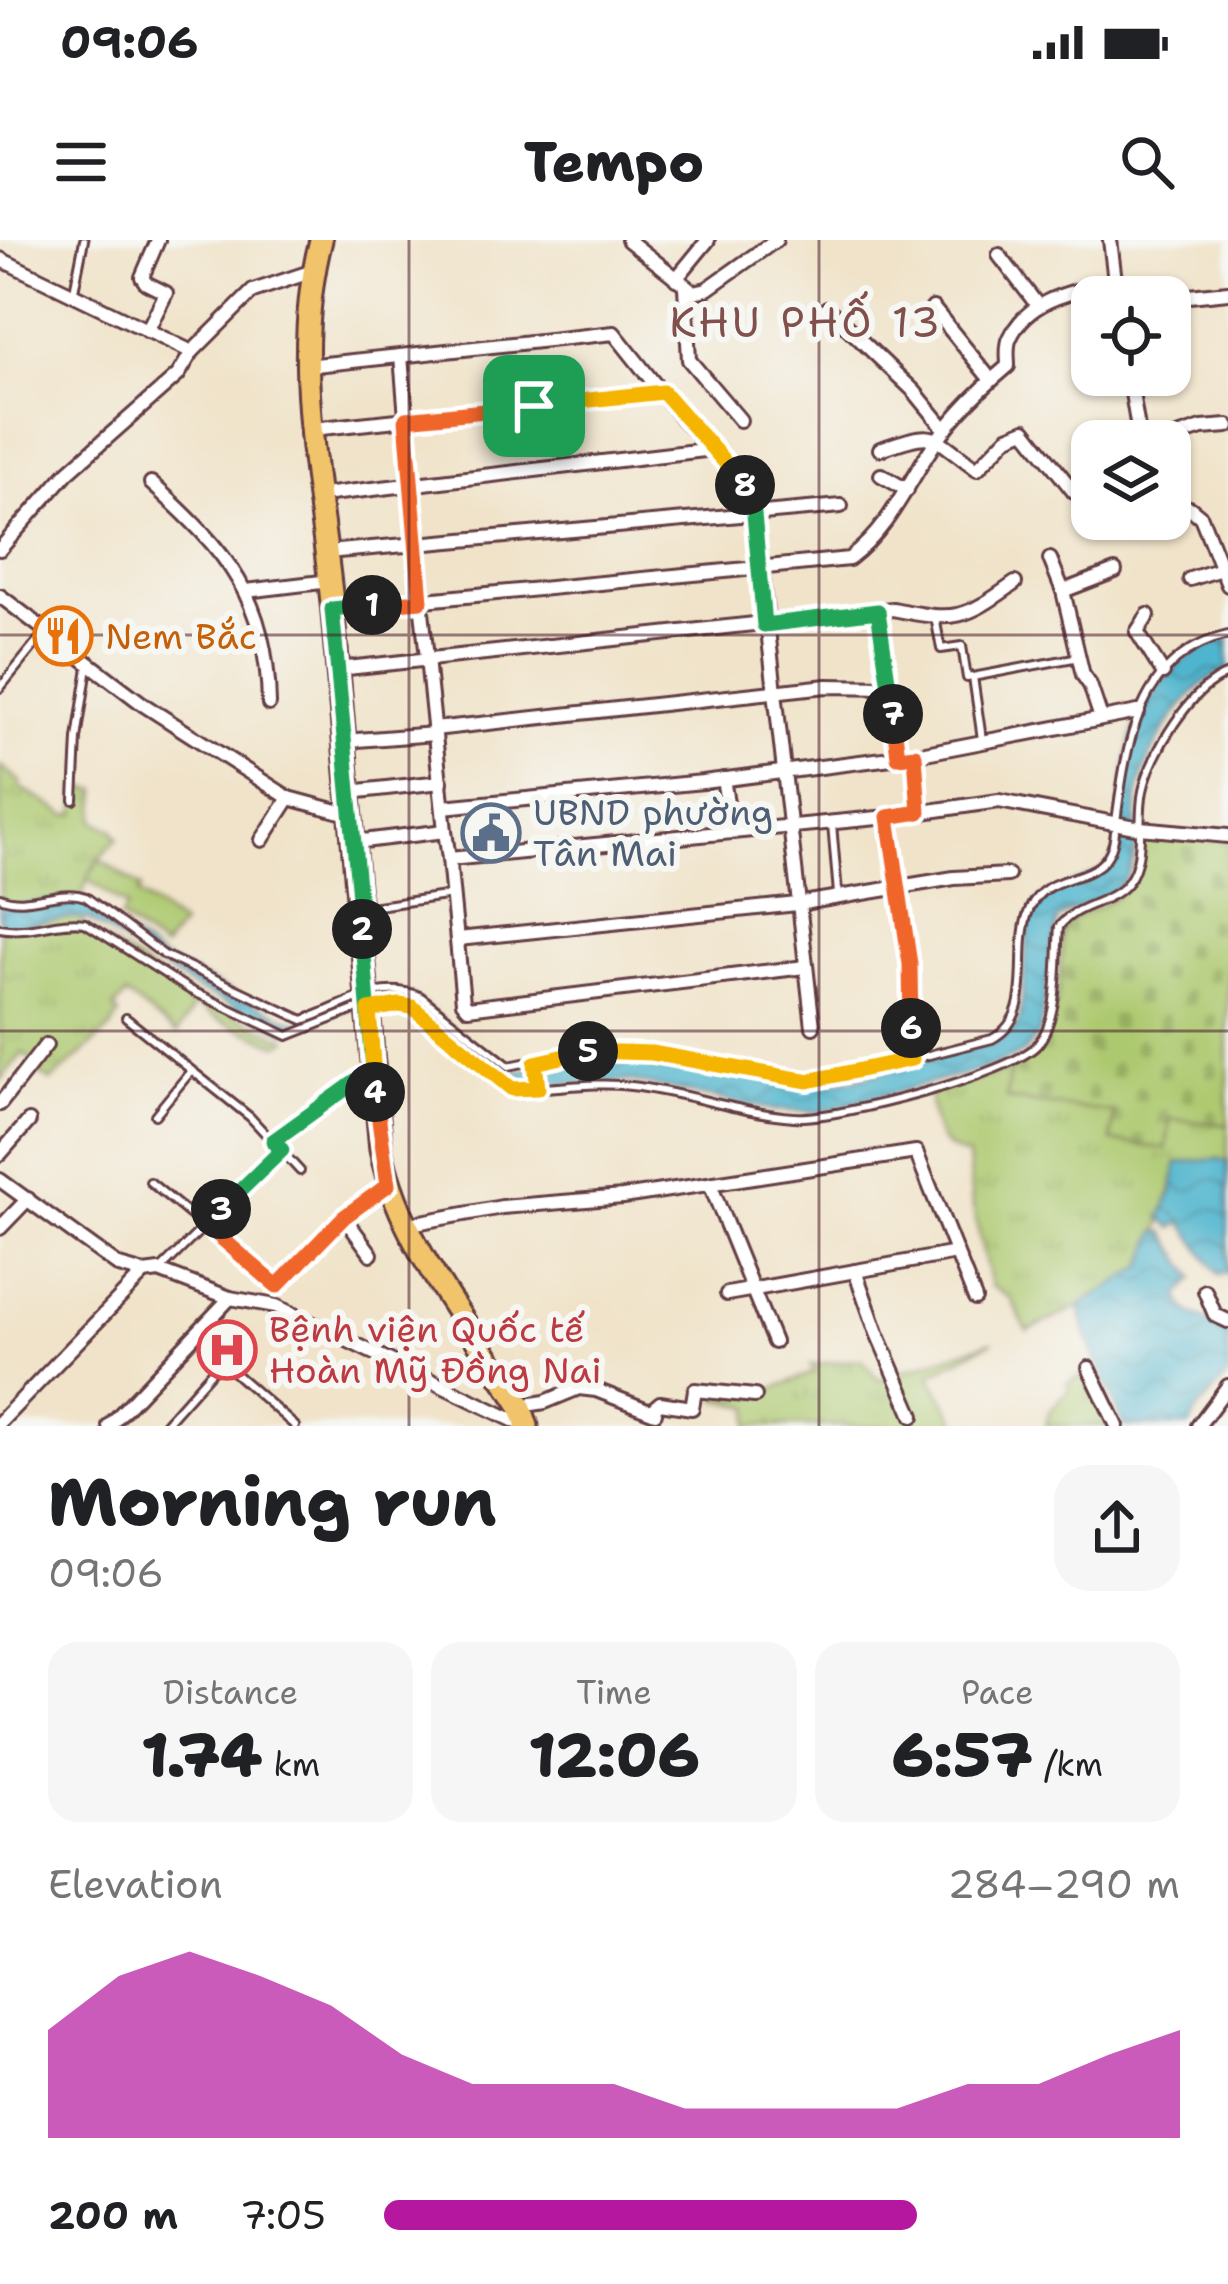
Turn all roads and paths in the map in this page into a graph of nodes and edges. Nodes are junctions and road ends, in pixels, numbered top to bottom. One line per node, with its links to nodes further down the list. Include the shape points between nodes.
1 (84, 240): 14 (lane)
2 (158, 240): 20 (street, via 142,277 166,293)
3 (321, 240): 10 (main road)
4 (628, 240): 12 (street)
5 (708, 240): 12 (street)
6 (776, 240): 12 (street, via 707,289)
7 (1110, 240): 11 (street)
8 (999, 255): 17 (street)
9 (0, 259): 14 (street)
10 (313, 271): 21 (street, via 253,291); 23 (main road)
11 (1114, 276)
12 (681, 283): 27 (street, via 689,360)
13 (1228, 292): 16 (street)
14 (74, 295): 20 (street)
15 (1071, 295): 17 (street)
16 (1191, 296)
17 (1038, 306): 24 (street, via 1010,337 1008,366)
18 (827, 308): 31 (street, via 914,391)
19 (933, 308): 24 (street)
20 (147, 331): 21 (street)
21 (192, 352): 44 (street)
22 (401, 356): 23 (street); 25 (street, via 610,333); 26 (street)
23 (306, 366): 29 (main road)
24 (991, 380): 31 (street)
25 (663, 392): 26 (street); 32 (street)
26 (406, 419): 29 (street); 36 (street)
27 (740, 420)
28 (1228, 426): 30 (street)
29 (312, 429): 39 (main road)
30 (1191, 432)
31 (942, 433): 33 (street); 37 (street, via 977,469 1025,430); 38 (street)
32 (713, 449): 36 (street); 42 (street, via 748,490)
33 (880, 449)
34 (880, 475): 38 (street)
35 (151, 483): 54 (street, via 212,542)
36 (412, 486): 39 (street); 43 (street)
37 (1071, 488)
38 (907, 490): 47 (street, via 849,560)
39 (322, 495): 45 (main road)
40 (841, 506): 42 (street)
41 (1191, 510): 48 (street)
42 (754, 514): 43 (street); 47 (street)
43 (416, 543): 45 (street); 57 (street)
44 (0, 549)
45 (327, 552): 51 (main road)
46 (1050, 559): 55 (street)
47 (761, 568): 57 (street); 62 (street)
48 (1225, 568): 50 (street); 53 (street)
49 (1115, 571): 55 (street)
50 (1190, 579)
51 (330, 581): 54 (street); 58 (main road)
52 (1016, 583): 61 (street, via 968,615)
53 (1228, 585)
54 (246, 591): 75 (street, via 268,666)
55 (1063, 591): 65 (street)
56 (0, 596): 63 (street)
57 (421, 601): 58 (street); 66 (street)
58 (332, 609): 68 (main road)
59 (878, 611): 61 (street); 62 (street); 72 (street)
60 (1148, 615): 69 (street, via 1137,632)
61 (935, 617): 71 (lane, via 941,649 962,646)
62 (764, 625): 66 (street); 74 (street)
63 (46, 631): 67 (street); 73 (lane)
64 (1228, 634): 69 (lane, via 1200,643)
65 (1079, 657): 71 (lane); 77 (street)
66 (428, 662): 68 (street); 78 (street)
67 (88, 663): 86 (street); 87 (lane)
68 (338, 669): 79 (main road)
69 (1163, 673): 76 (lane)
70 (1228, 674): 95 (lane, via 1180,716 1155,758)
71 (973, 677): 80 (lane)
72 (889, 687): 74 (street); 82 (street)
73 (0, 688)
74 (775, 692): 78 (street); 83 (street)
75 (269, 704)
76 (1138, 712): 77 (street); 94 (lane)
77 (1101, 718): 80 (street)
78 (434, 731): 79 (street); 85 (street)
79 (344, 741): 88 (main road)
80 (982, 743): 81 (street)
81 (915, 755): 82 (street); 90 (street)
82 (898, 757): 83 (street)
83 (783, 771): 84 (street); 93 (street)
84 (723, 779): 89 (street); 97 (street)
85 (441, 782): 88 (street); 89 (street)
86 (289, 798): 88 (street); 99 (street)
87 (74, 800)
88 (351, 803): 100 (main road)
89 (443, 807): 96 (street)
90 (919, 812): 91 (street); 94 (street, via 999,801)
91 (888, 817): 92 (street); 103 (lane)
92 (832, 823): 93 (street); 106 (lane)
93 (788, 827): 97 (street); 107 (street)
94 (1116, 828): 95 (street); 116 (lane, via 1104,864 1032,903 1012,1024 992,1039)
95 (1140, 828): 98 (street); 120 (lane, via 1128,883 1061,922 1046,1028 1012,1064 820,1117 632,1086)
96 (446, 831): 100 (street); 101 (street)
97 (732, 832): 101 (street)
98 (1228, 836)
99 (262, 840)
100 (355, 842): 108 (main road)
101 (449, 859): 104 (street)
102 (1008, 875): 103 (street)
103 (898, 890): 106 (street); 116 (lane)
104 (453, 895): 108 (lane); 110 (street)
105 (0, 897): 112 (lane, via 86,897 164,955 303,1020)
106 (838, 898): 107 (street)
107 (797, 904): 110 (street); 111 (street)
108 (360, 908): 112 (main road)
109 (0, 928): 112 (lane, via 86,922 190,990 288,1036)
110 (458, 939): 111 (street, via 467,1008)
111 (805, 967): 114 (street)
112 (369, 1001): 117 (lane, via 413,993 501,1062); 118 (main road); 120 (lane, via 412,1007 506,1087)
113 (126, 1018): 119 (lane)
114 (813, 1028)
115 (46, 1045): 121 (street)
116 (912, 1059): 117 (lane, via 808,1081 623,1051)
117 (535, 1063): 120 (street)
118 (373, 1069): 124 (lane); 131 (main road)
119 (191, 1071): 122 (lane); 124 (lane)
120 (538, 1088)
121 (0, 1104)
122 (155, 1115)
123 (29, 1121): 126 (street)
124 (273, 1141): 125 (lane)
125 (282, 1150): 127 (lane); 134 (lane)
126 (0, 1154)
127 (300, 1171)
128 (0, 1180): 132 (street)
129 (150, 1182): 134 (lane)
130 (710, 1184): 135 (street); 137 (street, via 916,1152); 142 (street)
131 (388, 1185): 133 (street); 135 (main road)
132 (28, 1198): 136 (street); 140 (street, via 106,1258)
133 (344, 1217): 138 (street); 141 (street)
134 (205, 1224): 140 (lane); 141 (lane)
135 (405, 1225): 154 (main road)
136 (0, 1228)
137 (956, 1253): 139 (street); 146 (street)
138 (371, 1254)
139 (855, 1271): 142 (street); 153 (street)
140 (152, 1272): 145 (street); 155 (street)
141 (275, 1288): 147 (street)
142 (753, 1290): 144 (street); 149 (street)
143 (1205, 1291): 148 (street, via 1214,1315)
144 (728, 1294)
145 (230, 1298): 147 (street); 156 (street)
146 (975, 1299)
147 (266, 1303): 154 (street)
148 (1228, 1321)
149 (773, 1342)
150 (1089, 1368): 159 (street)
151 (1228, 1386): 160 (street)
152 (755, 1396): 154 (street, via 695,1390 692,1408 660,1403 655,1413 579,1388)
153 (913, 1416)
154 (518, 1420)
155 (0, 1421)
156 (110, 1426)
157 (163, 1426): 158 (lane, via 221,1360)
158 (295, 1426)
159 (1117, 1426)
160 (1198, 1426)

